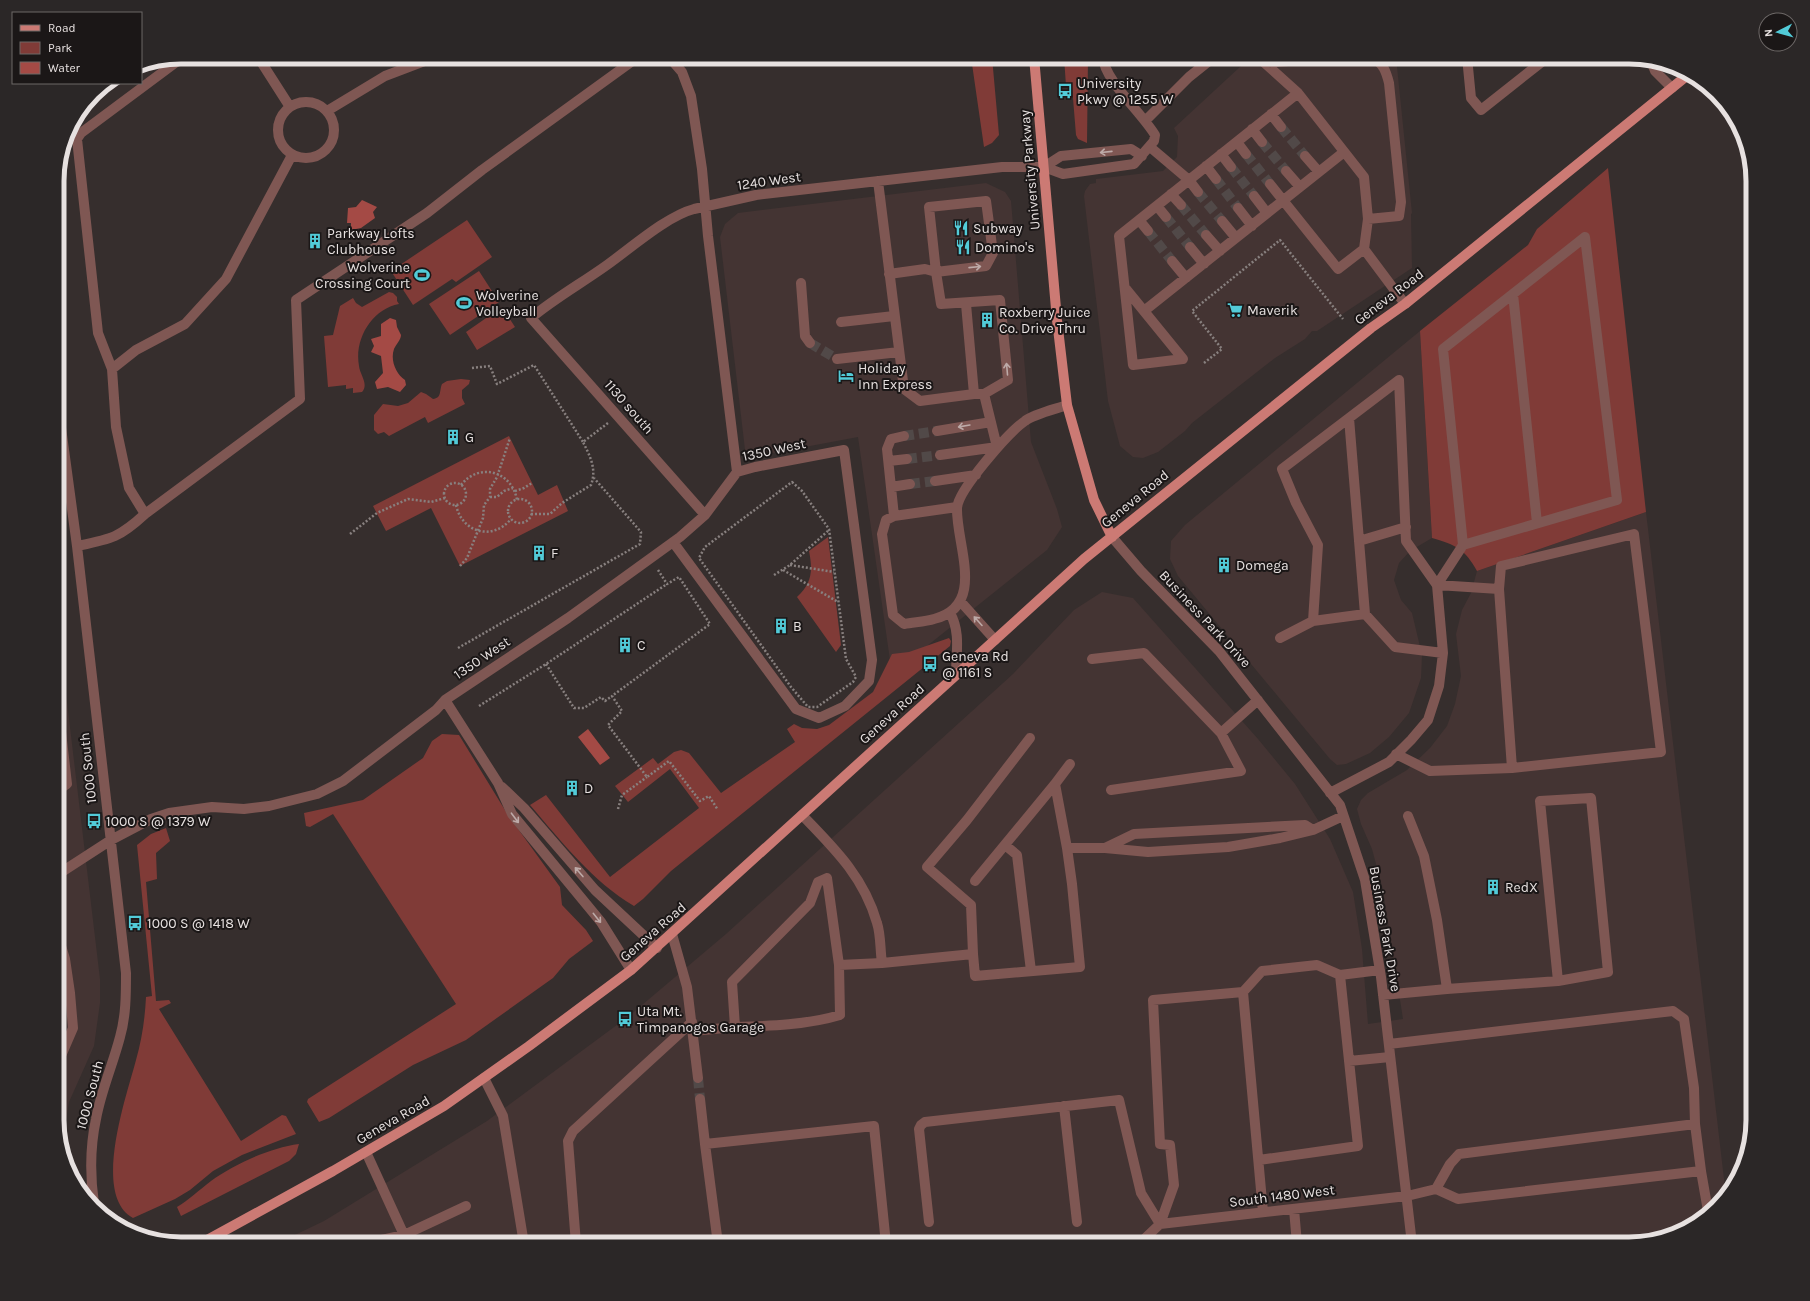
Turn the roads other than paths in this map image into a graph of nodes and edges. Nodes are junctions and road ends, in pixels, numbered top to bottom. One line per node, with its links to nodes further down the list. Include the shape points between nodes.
1 (172, 64): 79 (street, via 81,133 77,139 98,333)
2 (262, 64): 17 (street)
3 (417, 64): 18 (street, via 385,76)
4 (628, 64): 97 (street, via 427,213 296,300 300,399)
5 (675, 64): 46 (street, via 682,72 691,96)
6 (1035, 64): 33 (main road, University Parkway)
7 (1105, 64): 20 (street, via 1108,76)
8 (1205, 64): 20 (street)
9 (1265, 64): 16 (street)
10 (1381, 64): 52 (street, via 1389,82 1401,202 1399,216)
11 (1468, 64): 12 (street, via 1471,98 1481,110)
12 (1539, 64)
13 (1653, 66): 15 (street)
14 (1684, 78): 15 (main road, Geneva Road)
15 (1672, 88): 71 (main road, Geneva Road)
16 (1298, 93): 19 (street); 26 (street)
17 (290, 107): 18 (street, via 301,102 312,102); 29 (street, via 279,122 278,134 283,146)
18 (327, 111): 29 (street, via 334,124 331,145 313,158)
19 (1271, 114): 21 (street); 22 (street)
20 (1146, 120): 25 (street, via 1156,135)
21 (1281, 127)
22 (1252, 129): 23 (street); 24 (street)
23 (1237, 142): 27 (street); 28 (street)
24 (1262, 142)
25 (1150, 147): 30 (street); 38 (street)
26 (1344, 152): 36 (street); 52 (street, via 1364,176)
27 (1221, 154): 32 (street); 34 (street)
28 (1246, 154)
29 (292, 155): 79 (street, via 226,279 185,324 136,350)
30 (1142, 156): 33 (street, via 1134,164 1063,174); 33 (street, one-way to 33, via 1131,149 1061,156)
31 (1306, 156): 36 (street)
32 (1206, 166): 37 (street); 38 (street)
33 (1044, 167): 39 (street, 1240 West, via 1002,167); 81 (main road, University Parkway)
34 (1231, 167)
35 (1286, 171): 41 (street)
36 (1319, 172): 41 (street)
37 (1216, 179)
38 (1189, 180): 42 (street); 43 (street)
39 (878, 181): 46 (street, 1240 West, via 756,196); 65 (street)
40 (1270, 184): 45 (street)
41 (1300, 187): 45 (street)
42 (1198, 192)
43 (1171, 194): 47 (street); 48 (street)
44 (1254, 196): 50 (street)
45 (1283, 201): 50 (street); 60 (street, via 1338,269)
46 (706, 206): 74 (street, 1240 West, via 687,211 647,235); 91 (street)
47 (1157, 206): 51 (street); 53 (street)
48 (1181, 206)
49 (1238, 208): 55 (street)
50 (1268, 213): 55 (street)
51 (1166, 218)
52 (1368, 219): 60 (street)
53 (1139, 220): 56 (street); 68 (street, via 1119,236)
54 (1222, 221): 58 (street)
55 (1252, 226): 58 (street)
56 (1148, 231)
57 (1206, 235): 61 (street)
58 (1236, 238): 61 (street)
59 (1190, 247): 63 (street)
60 (1364, 249): 71 (street)
61 (1220, 251): 63 (street)
62 (1172, 261): 66 (street)
63 (1204, 264): 66 (street)
64 (936, 272): 64 (street, one-way to 64, via 986,266 993,252 986,201 928,207); 65 (street, via 925,269); 70 (street, via 941,304)
65 (889, 274): 73 (street)
66 (1186, 278): 72 (street)
67 (801, 282): 76 (street, via 805,336)
68 (1126, 288): 72 (street); 72 (street, via 1133,365 1183,359)
69 (1513, 294): 100 (street); 100 (street, via 1585,237 1617,500); 105 (street, via 1443,349)
70 (966, 304): 80 (street); 80 (street, one-way to 70, via 1008,380 1000,300)
71 (1405, 304): 102 (main road, Geneva Road, via 1365,333)
72 (1144, 311)
73 (894, 316): 75 (street); 77 (street)
74 (531, 318): 98 (street, 1130 south)
75 (841, 322)
76 (810, 343)
77 (899, 352): 78 (street); 80 (street, via 904,389 920,401)
78 (836, 358)
79 (112, 369): 97 (street, via 116,427 127,481)
80 (979, 394): 83 (street)
81 (1067, 406): 86 (street, via 1025,420); 102 (main road, University Parkway, via 1094,500)
82 (1349, 418): 101 (street, via 1399,380); 103 (street); 112 (street, via 1282,469 1318,545)
83 (991, 422): 84 (street, one-way to 84); 86 (street)
84 (937, 431)
85 (904, 436): 90 (street, via 891,438 887,449)
86 (997, 447): 88 (street); 92 (street)
87 (64, 450): 106 (street, 1000 South)
88 (940, 455)
89 (907, 459): 90 (street)
90 (889, 461): 95 (street)
91 (736, 472): 98 (street, 1350 West); 104 (street, 1350 West, via 844,450 872,660 869,682 845,706 819,718 796,709)
92 (976, 475): 93 (street); 96 (street, via 964,491)
93 (935, 481)
94 (910, 484): 95 (street)
95 (891, 487): 99 (street)
96 (957, 507): 99 (street); 109 (street, via 964,568 964,594)
97 (145, 514): 106 (street, via 129,529 113,538)
98 (705, 515): 104 (street, 1350 West)
99 (894, 516): 110 (street, via 886,520 882,534 893,615 904,624 935,619)
100 (1537, 524): 105 (street)
101 (1406, 527): 103 (street); 107 (street, via 1406,540)
102 (1112, 537): 114 (main road, Geneva Road); 119 (street, Business Park Drive, via 1141,571 1219,651)
103 (1359, 541): 111 (street)
104 (673, 542): 118 (street, 1350 West, via 568,618)
105 (1463, 545): 107 (street)
106 (77, 546): 135 (street, 1000 South)
107 (1437, 585): 108 (street); 115 (street)
108 (1499, 589): 125 (street); 125 (street, via 1501,566 1634,534 1661,752)
109 (961, 602): 110 (street); 114 (street, one-way to 109)
110 (950, 613): 117 (street, via 957,634)
111 (1365, 614): 112 (street); 115 (street, via 1396,647)
112 (1313, 621): 113 (street)
113 (1280, 638)
114 (995, 640): 117 (main road, Geneva Road)
115 (1443, 653): 123 (street, via 1439,686 1428,720)
116 (1092, 659): 120 (street, via 1144,653)
117 (956, 675): 131 (main road, Geneva Road)
118 (445, 700): 126 (street); 135 (street, 1350 West, via 375,758 317,794 269,806 244,809 212,807 169,813 151,819)
119 (1258, 700): 120 (street); 130 (street, Business Park Drive)
120 (1220, 733): 129 (street, via 1241,772)
121 (1030, 738): 143 (street, via 927,867 971,905)
122 (64, 752): 128 (street, via 68,784)
123 (1396, 754): 125 (street, via 1430,771); 130 (street, via 1389,762)
124 (1070, 764): 127 (street)
125 (1512, 768)
126 (498, 783): 142 (street, one-way to 126, via 595,890 524,808); 147 (street, one-way to 147, via 512,814 601,922)
127 (1055, 784): 136 (street); 137 (street)
128 (64, 787)
129 (1111, 790)
130 (1330, 793): 132 (street, Business Park Drive, via 1340,805)
131 (802, 815): 141 (main road, Geneva Road); 145 (street, via 843,857 861,882 877,923)
132 (1343, 816): 134 (street); 148 (street, Business Park Drive, via 1365,880)
133 (1408, 816): 152 (street, via 1424,856)
134 (1313, 830): 138 (street, via 1228,846 1148,852); 138 (street, via 1305,825 1134,834)
135 (111, 840): 139 (street, 1350 West); 172 (street, 1000 South, via 126,973 126,995 120,1037 92,1138)
136 (1005, 845): 140 (street); 149 (street, via 1017,855)
137 (1067, 848): 138 (street); 149 (street, via 1080,967)
138 (1105, 848)
139 (64, 870)
140 (975, 881)
141 (672, 934): 142 (main road, Geneva Road); 155 (street, via 687,987)
142 (657, 948): 147 (main road, Geneva Road)
143 (973, 954): 145 (street); 149 (street, via 974,976)
144 (64, 956): 158 (street, via 73,1028)
145 (882, 963): 146 (street)
146 (839, 965): 156 (street, via 840,1014 768,1026); 156 (street, via 827,878 818,882 810,903 732,982)
147 (631, 970): 161 (main road, Geneva Road)
148 (1380, 970): 150 (street); 154 (street, Business Park Drive)
149 (1031, 971)
150 (1340, 975): 153 (street, via 1318,965 1262,971); 160 (street)
151 (1558, 981): 151 (street, via 1540,801 1591,798 1608,972); 152 (street)
152 (1447, 989): 154 (street)
153 (1243, 992): 168 (street); 179 (street, via 1153,1000 1160,1144 1170,1145 1174,1185)
154 (1383, 995): 157 (street, Business Park Drive)
155 (692, 1026): 156 (street); 162 (street); 184 (street, via 573,1131 568,1141)
156 (735, 1027)
157 (1389, 1044): 159 (street, Business Park Drive); 165 (street, via 1673,1011 1684,1019 1694,1088)
158 (64, 1049)
159 (1390, 1057): 160 (street); 171 (street, Business Park Drive)
160 (1349, 1061): 168 (street, via 1358,1146)
161 (484, 1078): 167 (main road, Geneva Road, via 444,1106); 183 (street, via 503,1116)
162 (698, 1078)
163 (700, 1099): 166 (street)
164 (1064, 1106): 177 (street, via 925,1122 921,1125 919,1129); 178 (street); 179 (street, via 1119,1100 1141,1193)
165 (1695, 1124): 169 (street); 170 (street, via 1459,1154 1450,1164)
166 (705, 1144): 185 (street); 186 (street, via 874,1126)
167 (366, 1152): 180 (main road, Geneva Road); 181 (street)
168 (1259, 1160): 176 (street)
169 (1701, 1171): 170 (street, via 1458,1199); 174 (street)
170 (1436, 1189): 171 (street, South 1480 West)
171 (1407, 1196): 175 (street, South 1480 West); 189 (street, Business Park Drive)
172 (94, 1198)
173 (466, 1206): 182 (street)
174 (1707, 1207)
175 (1294, 1209): 176 (street, South 1480 West); 188 (street)
176 (1263, 1212): 179 (street, South 1480 West)
177 (929, 1222)
178 (1077, 1222)
179 (1160, 1224): 187 (street)
180 (221, 1237)
181 (403, 1237)
182 (408, 1237)
183 (523, 1237)
184 (575, 1237)
185 (717, 1237)
186 (885, 1237)
187 (1146, 1237)
188 (1296, 1237)
189 (1411, 1237)

